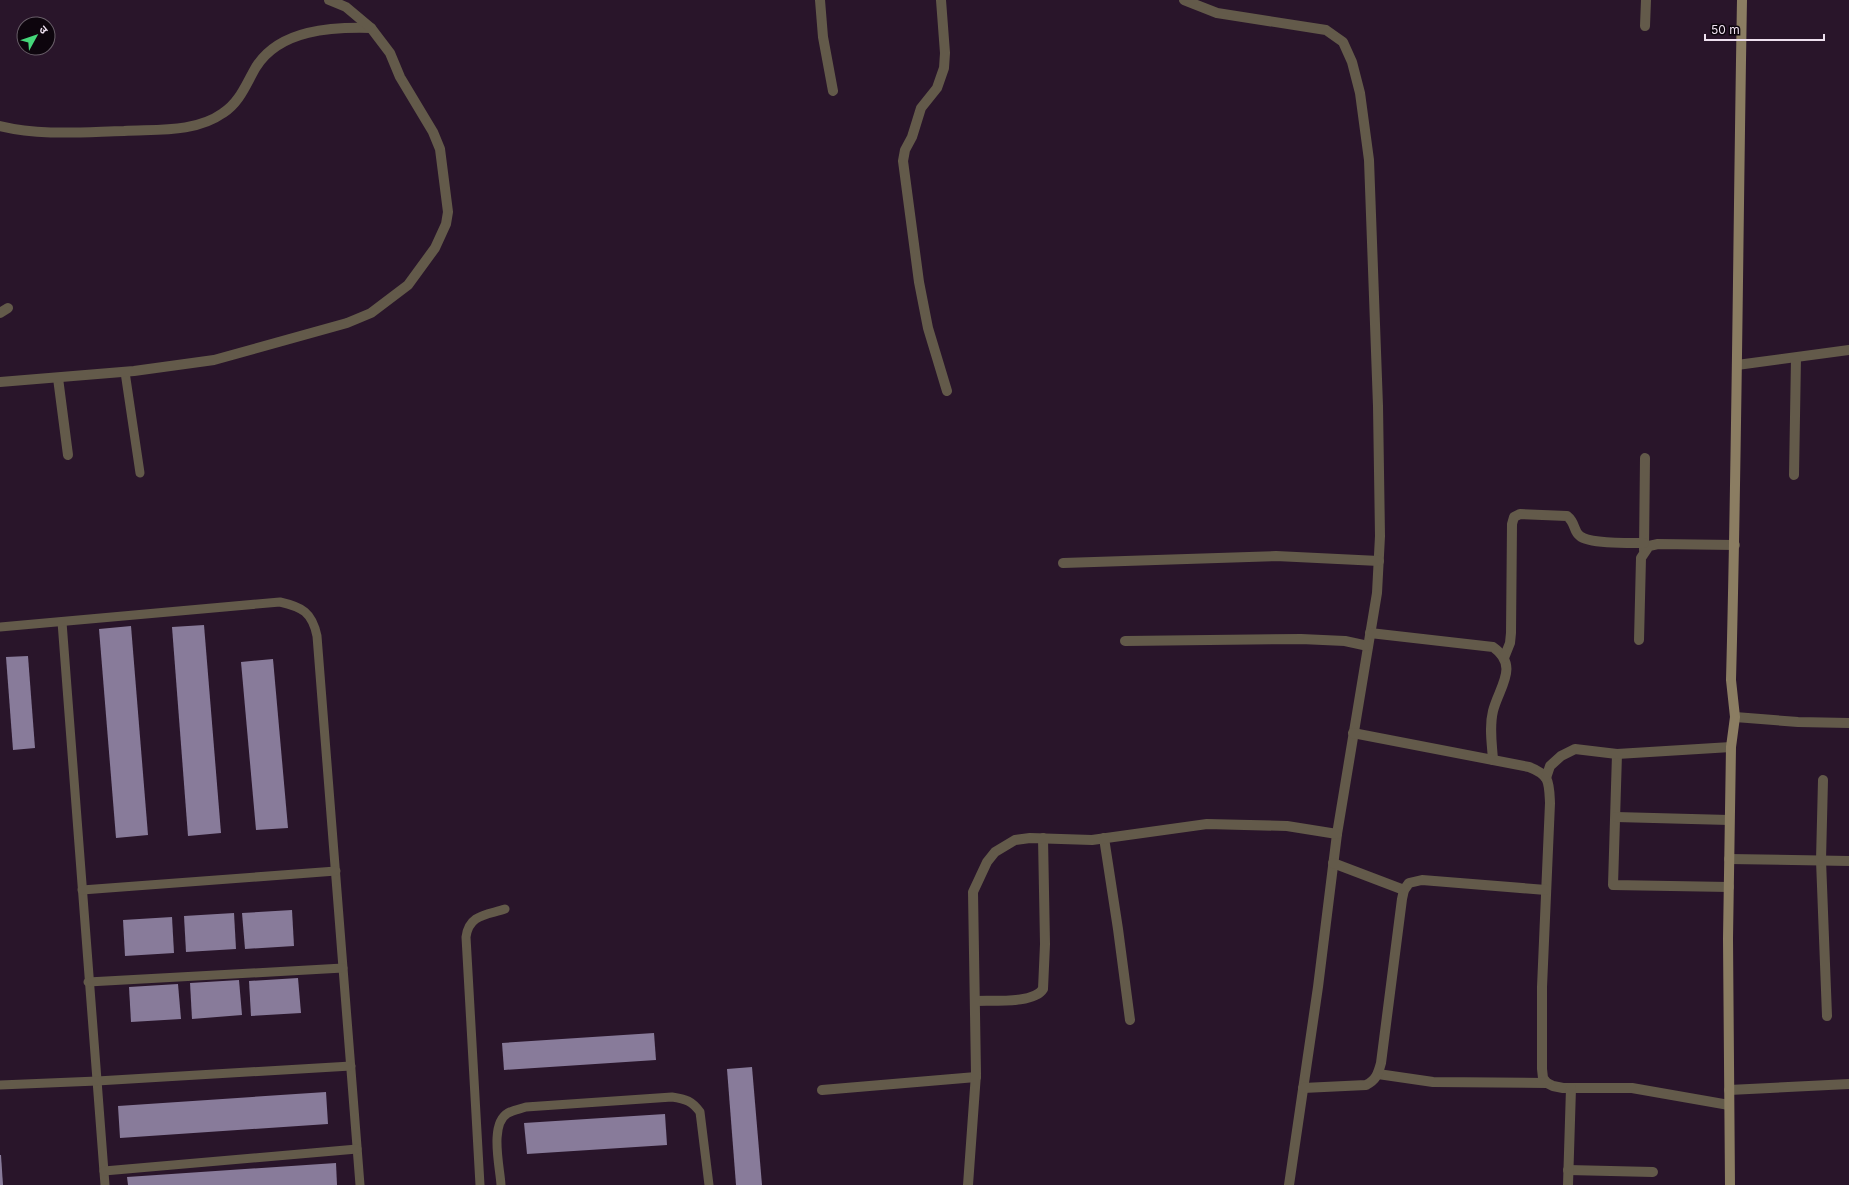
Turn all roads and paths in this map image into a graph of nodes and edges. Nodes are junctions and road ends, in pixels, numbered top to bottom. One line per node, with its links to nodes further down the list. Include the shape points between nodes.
1 (329, 0): 8 (street, via 346,7)
2 (820, 0): 9 (street, via 823,37)
3 (941, 0): 17 (street, via 944,68 937,88 921,108 903,161 922,297 928,328)
4 (1184, 0): 24 (street, via 1217,13 1326,30 1343,42 1352,62 1360,93 1369,160 1378,406)
5 (1646, 0): 7 (street)
6 (1742, 0): 13 (street)
7 (1645, 26)
8 (371, 28): 10 (street, via 322,29 297,36 284,43 257,66 236,103 208,122 169,129 59,133); 14 (street, via 390,53 403,84 433,132 440,149 448,212 446,224 435,248 424,264 408,285 389,301 371,313 347,323 214,360)
9 (833, 91)
10 (0, 126)
11 (1849, 350): 12 (street)
12 (1796, 358): 13 (street); 21 (street)
13 (1738, 365): 22 (street)
14 (125, 372): 15 (street); 20 (lane)
15 (58, 378): 16 (street); 18 (street)
16 (0, 382)
17 (947, 391)
18 (68, 455)
19 (1645, 458): 23 (street)
20 (140, 473)
21 (1794, 475)
22 (1735, 545): 23 (street, via 1658,544); 33 (street, via 1731,680)
23 (1644, 548): 29 (street, via 1641,558); 32 (street, via 1585,539 1576,533 1573,520 1567,516 1520,514 1514,517 1512,633)
24 (1379, 561): 25 (street, via 1276,556); 28 (street)
25 (1063, 563)
26 (62, 622): 27 (lane); 50 (lane, via 280,602 298,606 308,614 315,623 318,636); 52 (lane)
27 (0, 627)
28 (1370, 633): 31 (street); 32 (street, via 1493,647)
29 (1639, 640)
30 (1125, 641): 31 (street, via 1302,639)
31 (1368, 646): 35 (street)
32 (1504, 658): 38 (street, via 1507,665 1504,682 1494,706 1491,723)
33 (1735, 717): 34 (street); 36 (street)
34 (1849, 723)
35 (1353, 733): 38 (street); 43 (street)
36 (1730, 747): 37 (street); 42 (street)
37 (1617, 754): 39 (street, via 1575,749 1561,756 1550,766); 41 (street)
38 (1493, 760): 39 (street, via 1529,767 1541,772)
39 (1546, 778): 54 (street, via 1550,803)
40 (1823, 780): 47 (street)
41 (1616, 817): 42 (street); 51 (street, via 1614,884)
42 (1729, 820): 46 (street)
43 (1336, 834): 45 (street, via 1287,826 1207,824); 49 (street)
44 (1044, 838): 45 (street); 58 (street, via 1008,842 987,862 977,882 973,892); 58 (street, via 1043,989 1034,996 1020,1000)
45 (1104, 838): 60 (street)
46 (1729, 859): 47 (street); 51 (street)
47 (1821, 860): 48 (street); 59 (street)
48 (1849, 861)
49 (1333, 863): 53 (street); 68 (street)
50 (336, 871): 52 (lane); 56 (lane)
51 (1729, 886): 71 (street)
52 (82, 890): 57 (lane)
53 (1404, 890): 54 (street, via 1409,883 1422,880); 62 (street)
54 (1546, 890): 65 (street, via 1542,1069 1543,1078)
55 (505, 909): 79 (lane, via 476,918 467,927 466,937)
56 (343, 968): 57 (lane); 61 (lane)
57 (88, 982): 64 (lane)
58 (975, 1001): 63 (street)
59 (1827, 1016)
60 (1130, 1020)
61 (351, 1066): 64 (lane); 73 (lane)
62 (1378, 1074): 65 (street, via 1433,1082); 68 (street, via 1374,1081 1366,1085)
63 (976, 1077): 70 (street); 82 (street)
64 (97, 1082): 67 (lane); 75 (lane)
65 (1547, 1083): 69 (street)
66 (1849, 1084): 71 (street)
67 (0, 1085)
68 (1303, 1088): 83 (street)
69 (1571, 1088): 72 (street, via 1632,1088); 74 (street)
70 (822, 1090)
71 (1729, 1090): 72 (street)
72 (1729, 1105): 85 (street)
73 (357, 1149): 75 (lane); 78 (lane)
74 (1568, 1170): 76 (street); 84 (street)
75 (104, 1171): 77 (lane)
76 (1654, 1172)
77 (105, 1185)
78 (360, 1185)
79 (480, 1185)
80 (502, 1185): 81 (lane, via 496,1134 500,1120 508,1113 526,1107 672,1097 686,1099 695,1104 700,1112)
81 (709, 1185)
82 (968, 1185)
83 (1289, 1185)
84 (1568, 1185)
85 (1730, 1185)

